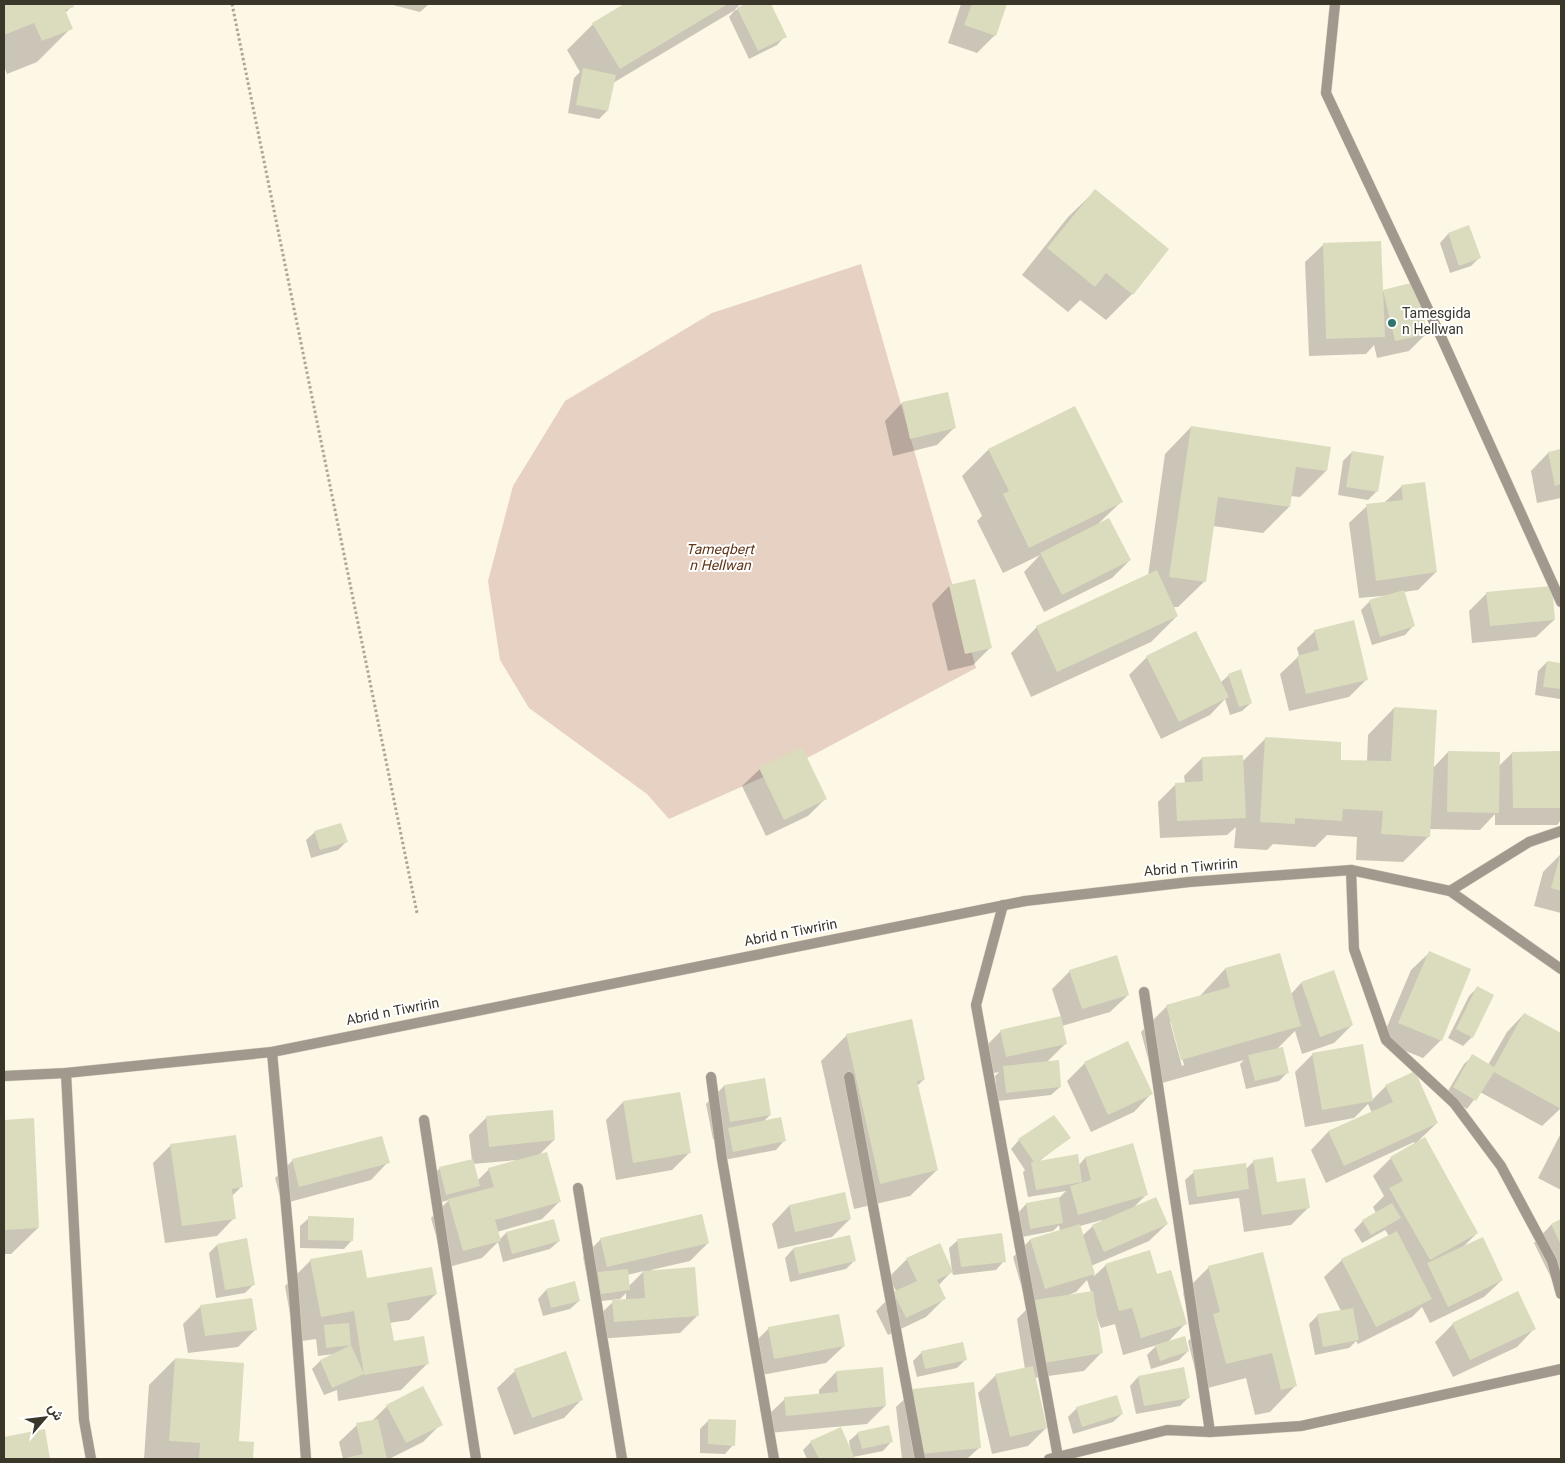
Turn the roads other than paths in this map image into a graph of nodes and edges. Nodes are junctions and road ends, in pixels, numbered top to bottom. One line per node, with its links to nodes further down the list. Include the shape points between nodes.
1 (1335, 4): 2 (street, via 1326,93)
2 (1561, 602)
3 (1561, 831): 5 (street, via 1529,842)
4 (1351, 870): 5 (street, Abrid n Tiwririn); 6 (street, Abrid n Tiwririn, via 1189,882); 16 (street, via 1354,949 1386,1040 1454,1103 1501,1166 1552,1261)
5 (1450, 891): 7 (street, Abrid n Tiwririn)
6 (1003, 906): 9 (street, Abrid n Tiwririn); 20 (street, via 976,1005)
7 (1561, 969)
8 (1144, 992): 18 (street)
9 (272, 1052): 10 (street, Abrid n Tiwririn); 22 (street, via 294,1282)
10 (66, 1073): 11 (street, Abrid n Tiwririn); 21 (street, via 84,1420)
11 (4, 1076)
12 (712, 1077): 25 (street, via 722,1159)
13 (849, 1077): 26 (street)
14 (424, 1120): 23 (street)
15 (578, 1188): 24 (street)
16 (1561, 1294)
17 (1561, 1369): 18 (street, via 1301,1426)
18 (1210, 1432): 19 (street, via 1167,1430)
19 (1088, 1455): 20 (street)
20 (1054, 1458)
21 (91, 1459)
22 (306, 1459)
23 (476, 1459)
24 (622, 1459)
25 (774, 1459)
26 (920, 1459)

